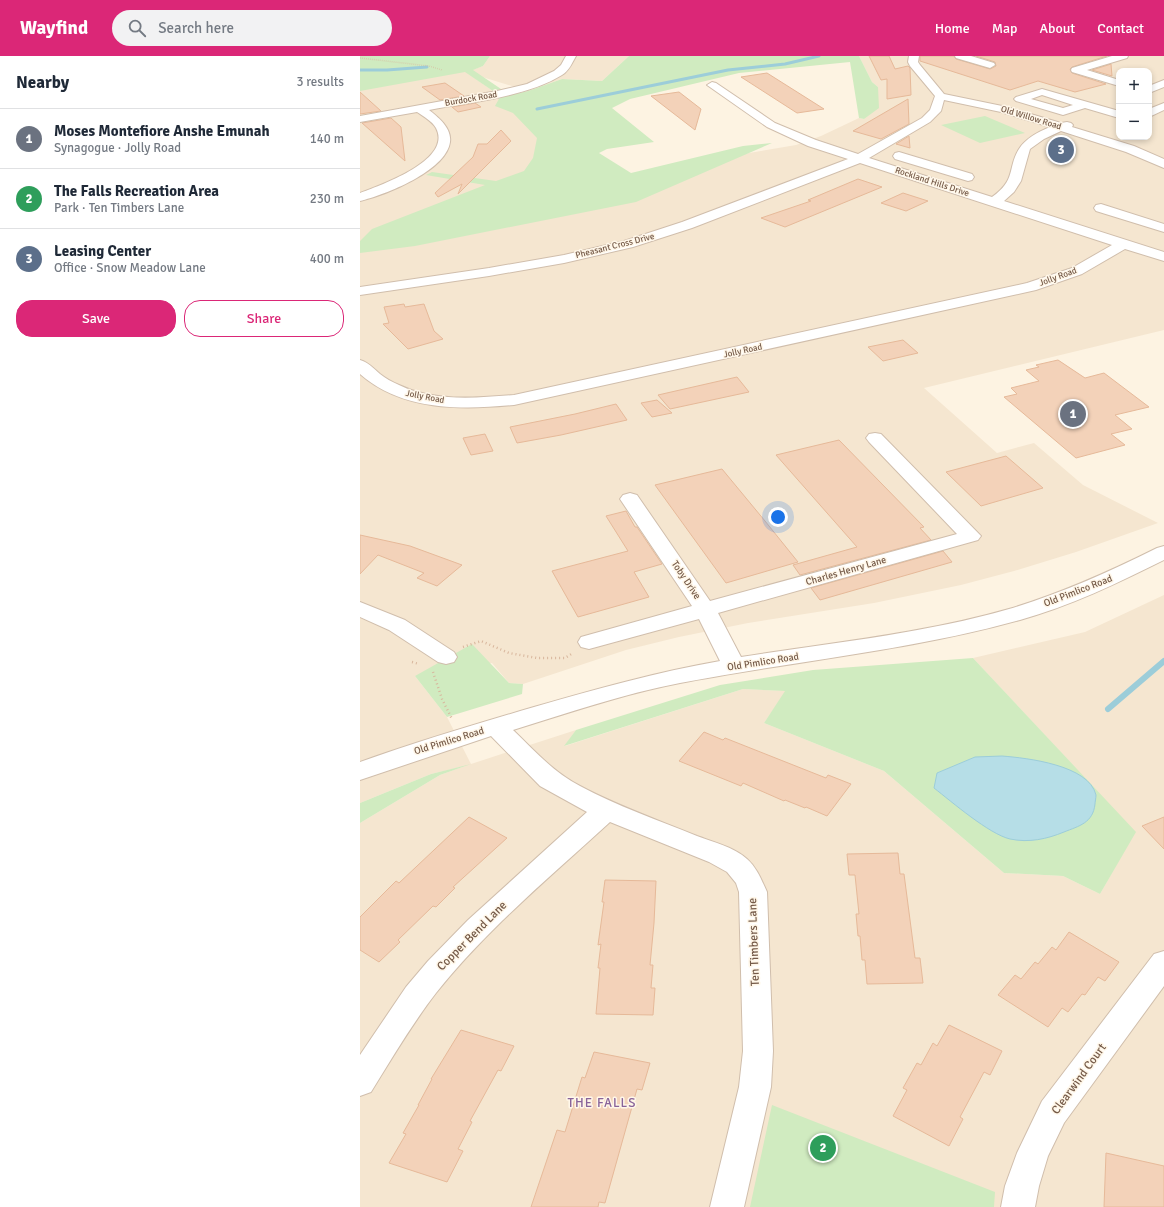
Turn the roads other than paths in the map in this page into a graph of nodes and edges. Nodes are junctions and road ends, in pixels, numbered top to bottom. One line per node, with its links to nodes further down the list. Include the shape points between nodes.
1 (570, 56): 14 (street, Burdock Road, via 565,67 558,73 531,86)
2 (914, 56): 10 (street, via 915,66 936,88)
3 (960, 56): 5 (street)
4 (1123, 56): 6 (street, via 1076,70)
5 (990, 65)
6 (1116, 82)
7 (1164, 83): 9 (street)
8 (712, 84): 23 (street, Rockland Hills Drive, via 772,125 812,143)
9 (1152, 89)
10 (940, 96): 21 (street, Old Willow Road, via 998,107); 23 (street, Pheasant Cross Drive, via 935,111 926,120)
11 (1084, 105): 15 (street)
12 (1164, 106): 16 (street)
13 (1116, 107): 15 (street)
14 (419, 108): 19 (street, Burdock Road); 28 (street, via 442,128 445,136 440,152 428,165 407,178)
15 (1105, 112): 17 (street); 18 (street)
16 (1152, 112)
17 (1116, 114)
18 (1090, 117)
19 (360, 119)
20 (1076, 122): 21 (street)
21 (1061, 127): 24 (street, Old Willow Road, via 1130,149); 29 (street, via 1041,136 1025,148 1008,190)
22 (896, 155): 25 (street)
23 (858, 159): 26 (street, Rockland Hills Drive); 34 (street, Pheasant Cross Drive, via 717,215 628,244 528,266)
24 (1164, 164)
25 (935, 167): 26 (street); 27 (street)
26 (917, 177): 29 (street, Rockland Hills Drive)
27 (968, 177)
28 (360, 197)
29 (994, 202): 32 (street, Rockland Hills Drive)
30 (1101, 208): 31 (street)
31 (1164, 228)
32 (1124, 244): 33 (street, Rockland Hills Drive); 35 (street, Jolly Road, via 1077,271 1031,287 514,400 460,403 401,392 383,383)
33 (1164, 257)
34 (360, 291)
35 (360, 364)
36 (875, 438): 40 (street, Charles Henry Lane, via 971,536)
37 (630, 499): 40 (street, Toby Drive)
38 (1164, 552): 43 (street, Old Pimlico Road, via 1110,579 1015,614 891,642)
39 (360, 609): 42 (street, via 397,625)
40 (706, 610): 41 (street, Charles Henry Lane); 43 (street, Toby Drive)
41 (589, 642)
42 (446, 657)
43 (734, 666): 44 (street, Old Pimlico Road, via 622,689)
44 (495, 726): 45 (street, Old Pimlico Road); 46 (street, Ten Timbers Lane, via 549,780)
45 (360, 771)
46 (606, 810): 48 (street, Copper Bend Lane, via 483,922 437,971 406,1010); 49 (street, Ten Timbers Lane, via 718,855 736,865 747,877 752,892 758,1051 755,1087)
47 (1164, 963): 50 (street, Clearwind Court, via 1053,1112 1033,1153)
48 (360, 1082)
49 (727, 1207)
50 (1018, 1207)

